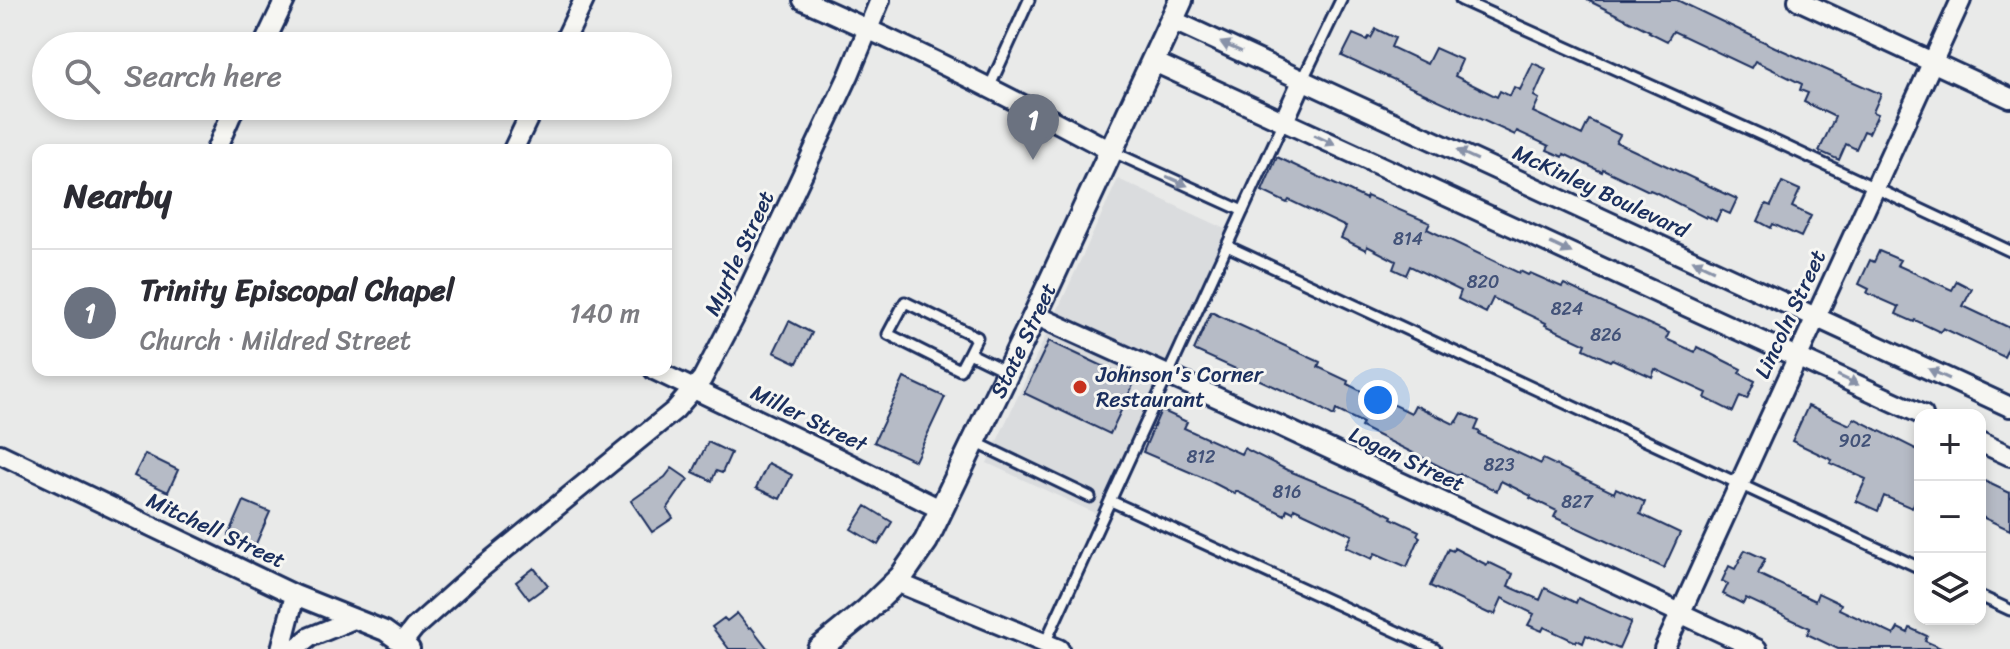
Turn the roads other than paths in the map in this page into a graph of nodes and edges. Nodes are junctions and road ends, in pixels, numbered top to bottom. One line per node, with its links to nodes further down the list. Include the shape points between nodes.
1 (285, 0): 12 (street)
2 (584, 0): 13 (street)
3 (803, 0): 11 (street)
4 (880, 0): 11 (street, Myrtle Street)
5 (1029, 0): 17 (lane)
6 (1341, 0): 16 (lane)
7 (1461, 0): 25 (lane)
8 (1798, 0): 15 (street)
9 (1961, 0): 15 (street, Lincoln Street)
10 (1177, 10): 14 (street, State Street); 16 (street, McKinley Boulevard, one-way to 10)
11 (869, 28): 17 (street); 36 (street, Myrtle Street, via 743,301)
12 (270, 32)
13 (569, 32)
14 (1152, 61): 21 (street); 24 (street, State Street)
15 (1933, 62): 18 (street); 25 (street, Lincoln Street)
16 (1303, 79): 21 (street); 30 (street, McKinley Boulevard, one-way to 16)
17 (989, 88): 24 (street)
18 (2010, 98)
19 (229, 120): 22 (street)
20 (527, 120): 23 (street)
21 (1284, 121): 26 (lane); 32 (street, one-way to 32)
22 (219, 144)
23 (516, 144)
24 (1111, 151): 26 (lane, one-way to 26); 29 (street, State Street)
25 (1875, 188): 28 (lane); 30 (street, Lincoln Street)
26 (1243, 211): 27 (lane)
27 (1227, 246): 34 (lane); 43 (lane)
28 (2010, 251)
29 (1035, 315): 33 (street, State Street); 34 (street, Logan Street)
30 (1815, 317): 32 (street, Lincoln Street); 37 (street, McKinley Boulevard, one-way to 30)
31 (969, 353): 31 (lane, via 960,370 888,334 905,302 977,337); 33 (lane)
32 (1797, 356): 38 (street, one-way to 38); 43 (street, Lincoln Street)
33 (1008, 372): 39 (street, State Street)
34 (1169, 375): 45 (lane); 52 (street, Logan Street)
35 (667, 376): 36 (street, Miller Street)
36 (695, 389): 46 (street, Miller Street); 54 (street, Myrtle Street, via 479,570 414,628)
37 (2010, 407)
38 (1914, 411)
39 (975, 442): 44 (lane); 46 (street, State Street)
40 (1986, 445): 42 (street)
41 (0, 454): 49 (street, Mitchell Street)
42 (2010, 456)
43 (1739, 485): 47 (lane); 52 (street, Lincoln Street)
44 (1090, 497)
45 (1111, 501): 55 (lane); 59 (lane)
46 (942, 510): 48 (street, State Street)
47 (1914, 565)
48 (896, 582): 55 (street); 58 (street, State Street)
49 (295, 595): 53 (street, Mitchell Street); 56 (street)
50 (1986, 599): 51 (lane)
51 (2010, 610)
52 (1680, 614): 60 (street, Lincoln Street); 61 (street, Logan Street)
53 (354, 619): 54 (street, Mitchell Street); 57 (street)
54 (406, 646)
55 (1052, 646)
56 (281, 649)
57 (295, 649)
58 (819, 649)
59 (1435, 649)
60 (1664, 649)
61 (1757, 649)

